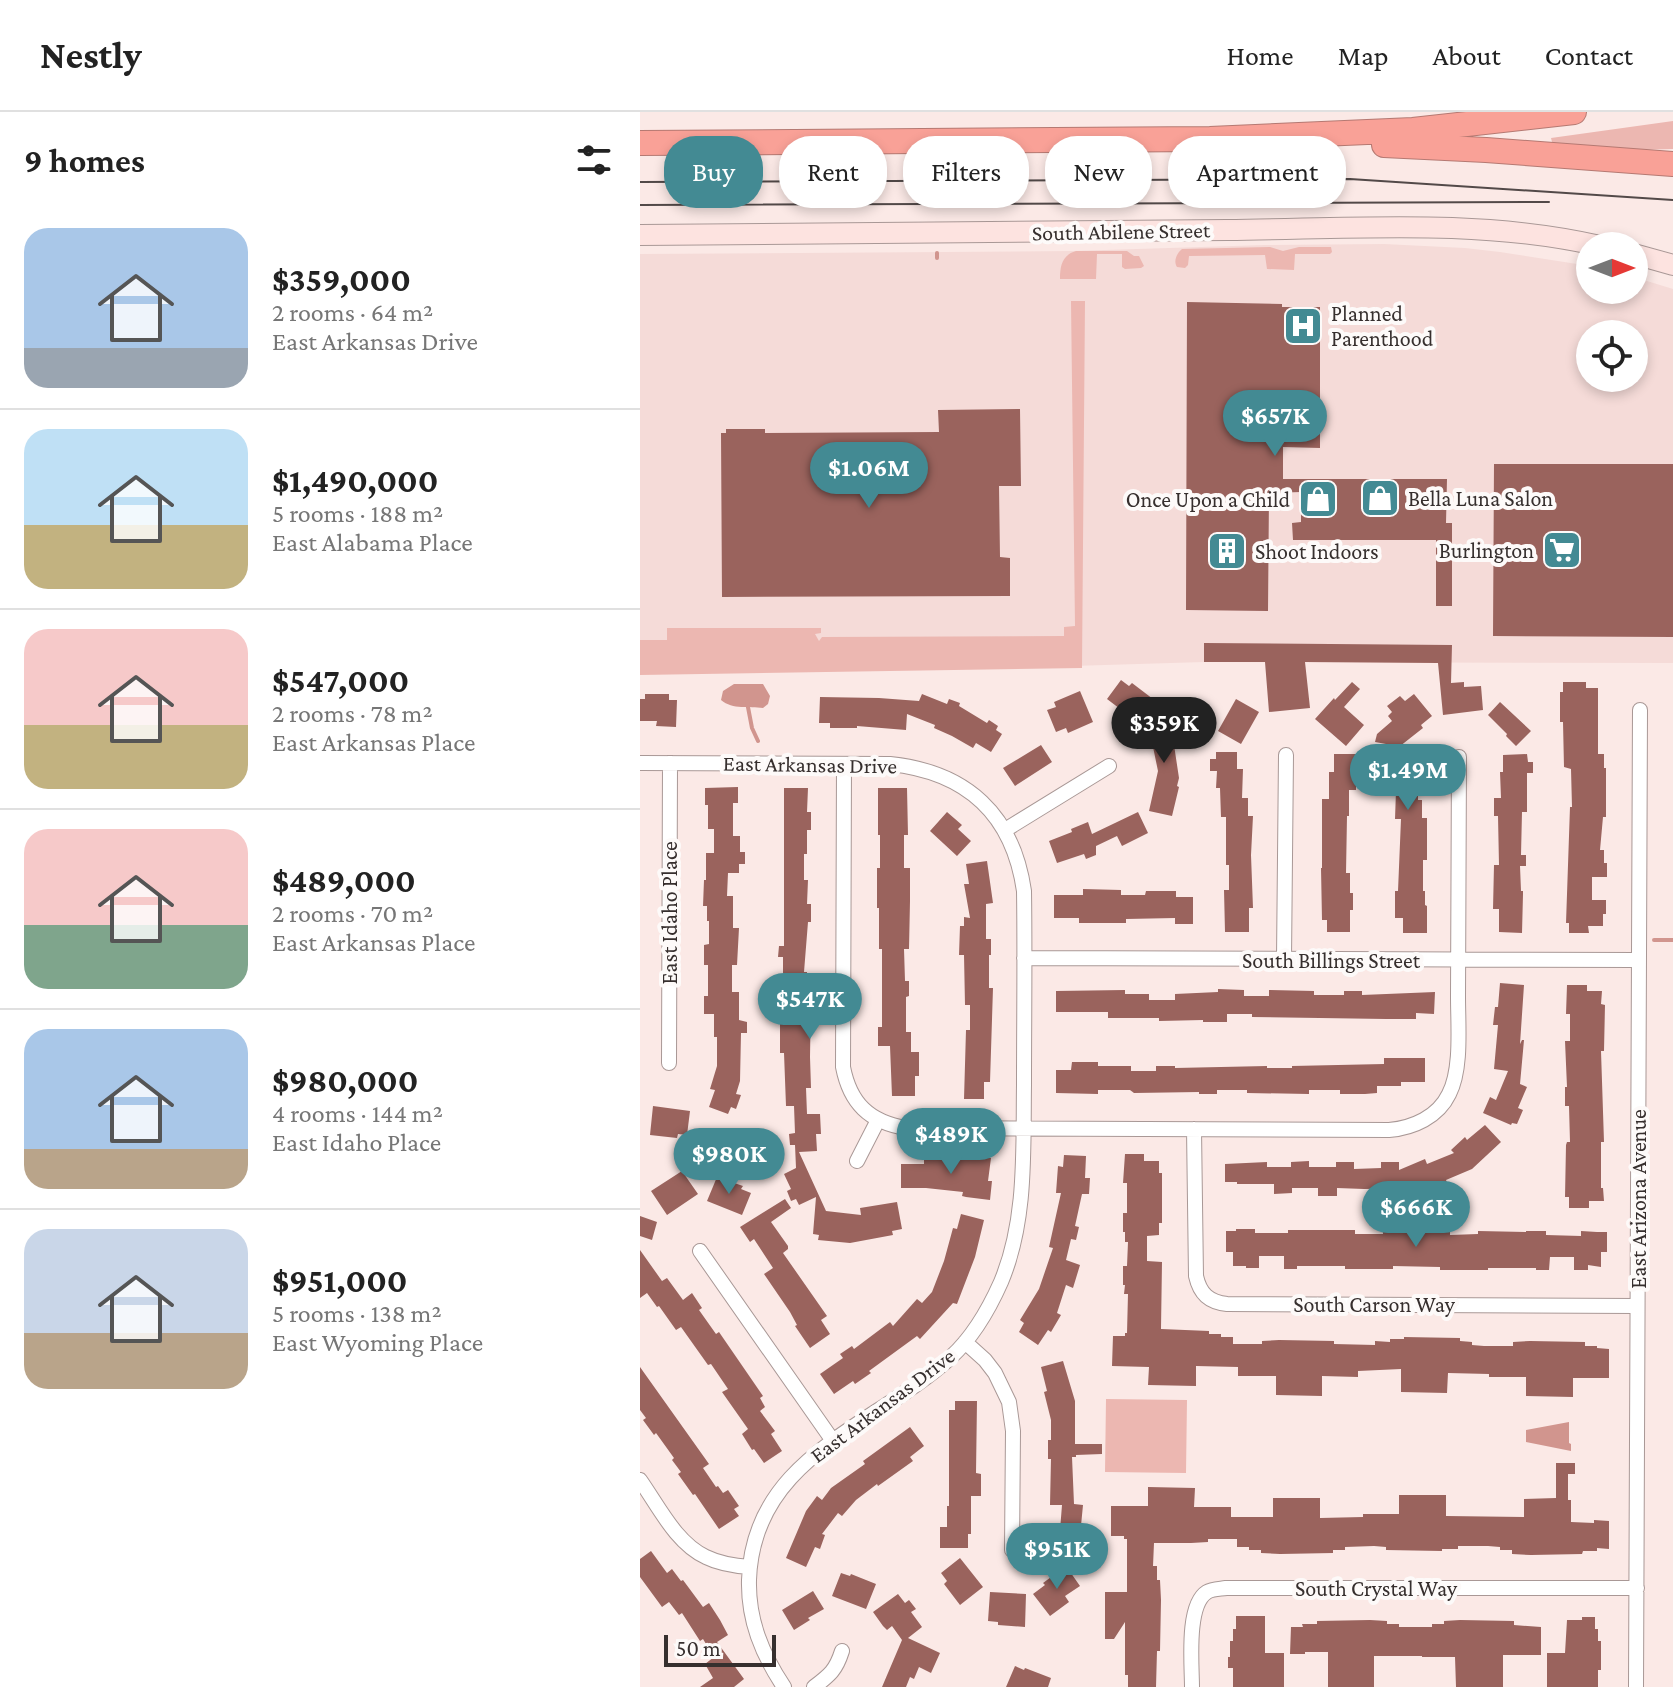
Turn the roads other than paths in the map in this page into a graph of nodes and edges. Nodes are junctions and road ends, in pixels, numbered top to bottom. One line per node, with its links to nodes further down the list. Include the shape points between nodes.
1 (1574, 112): 2 (highway, via 1413,130)
2 (1278, 136)
3 (1168, 139): 4 (highway)
4 (640, 143)
5 (1346, 144): 6 (highway)
6 (1673, 164)
7 (640, 235): 8 (street, South Abilene Street, via 1411,227 1493,230)
8 (1576, 242)
9 (1648, 258): 10 (street)
10 (1673, 265)
11 (1640, 710): 22 (street, East Arizona Avenue)
12 (1286, 755): 20 (street)
13 (1459, 757): 21 (street)
14 (640, 763): 15 (street, East Arkansas Drive)
15 (670, 763): 16 (street, East Arkansas Drive); 23 (street, East Idaho Place)
16 (844, 764): 18 (street, East Arkansas Drive, via 907,766 943,776 980,800); 24 (street, via 843,1067 851,1094)
17 (1109, 766): 18 (street)
18 (1005, 830): 19 (street, East Arkansas Drive, via 1021,870)
19 (1024, 958): 20 (street, South Billings Street); 25 (street, East Arkansas Drive)
20 (1284, 959): 21 (street, South Billings Street)
21 (1459, 960): 22 (street, South Billings Street); 26 (street, via 1455,1076 1446,1099 1426,1119 1389,1130)
22 (1638, 960): 29 (street, East Arizona Avenue)
23 (669, 1063)
24 (878, 1120): 25 (street, via 906,1128); 27 (street)
25 (1024, 1129): 26 (street); 30 (street, East Arkansas Drive, via 1021,1197 1003,1277)
26 (1194, 1129): 29 (street, South Carson Way, via 1196,1267 1206,1298 1215,1302)
27 (857, 1161)
28 (700, 1251): 31 (street)
29 (1637, 1306): 35 (street, East Arizona Avenue)
30 (965, 1342): 31 (street, East Arkansas Drive); 33 (street, via 995,1373 1009,1402)
31 (833, 1441): 34 (street, East Arkansas Drive, via 777,1493 755,1540)
32 (640, 1480): 34 (street, via 693,1549 718,1562)
33 (1012, 1550)
34 (750, 1567): 38 (street, East Arkansas Drive, via 752,1618)
35 (1637, 1588): 37 (street, South Crystal Way, via 1212,1590 1199,1600 1194,1613); 40 (street, East Arizona Avenue)
36 (842, 1651): 39 (street, via 837,1667)
37 (1192, 1683)
38 (784, 1687)
39 (814, 1687)
40 (1636, 1687)

